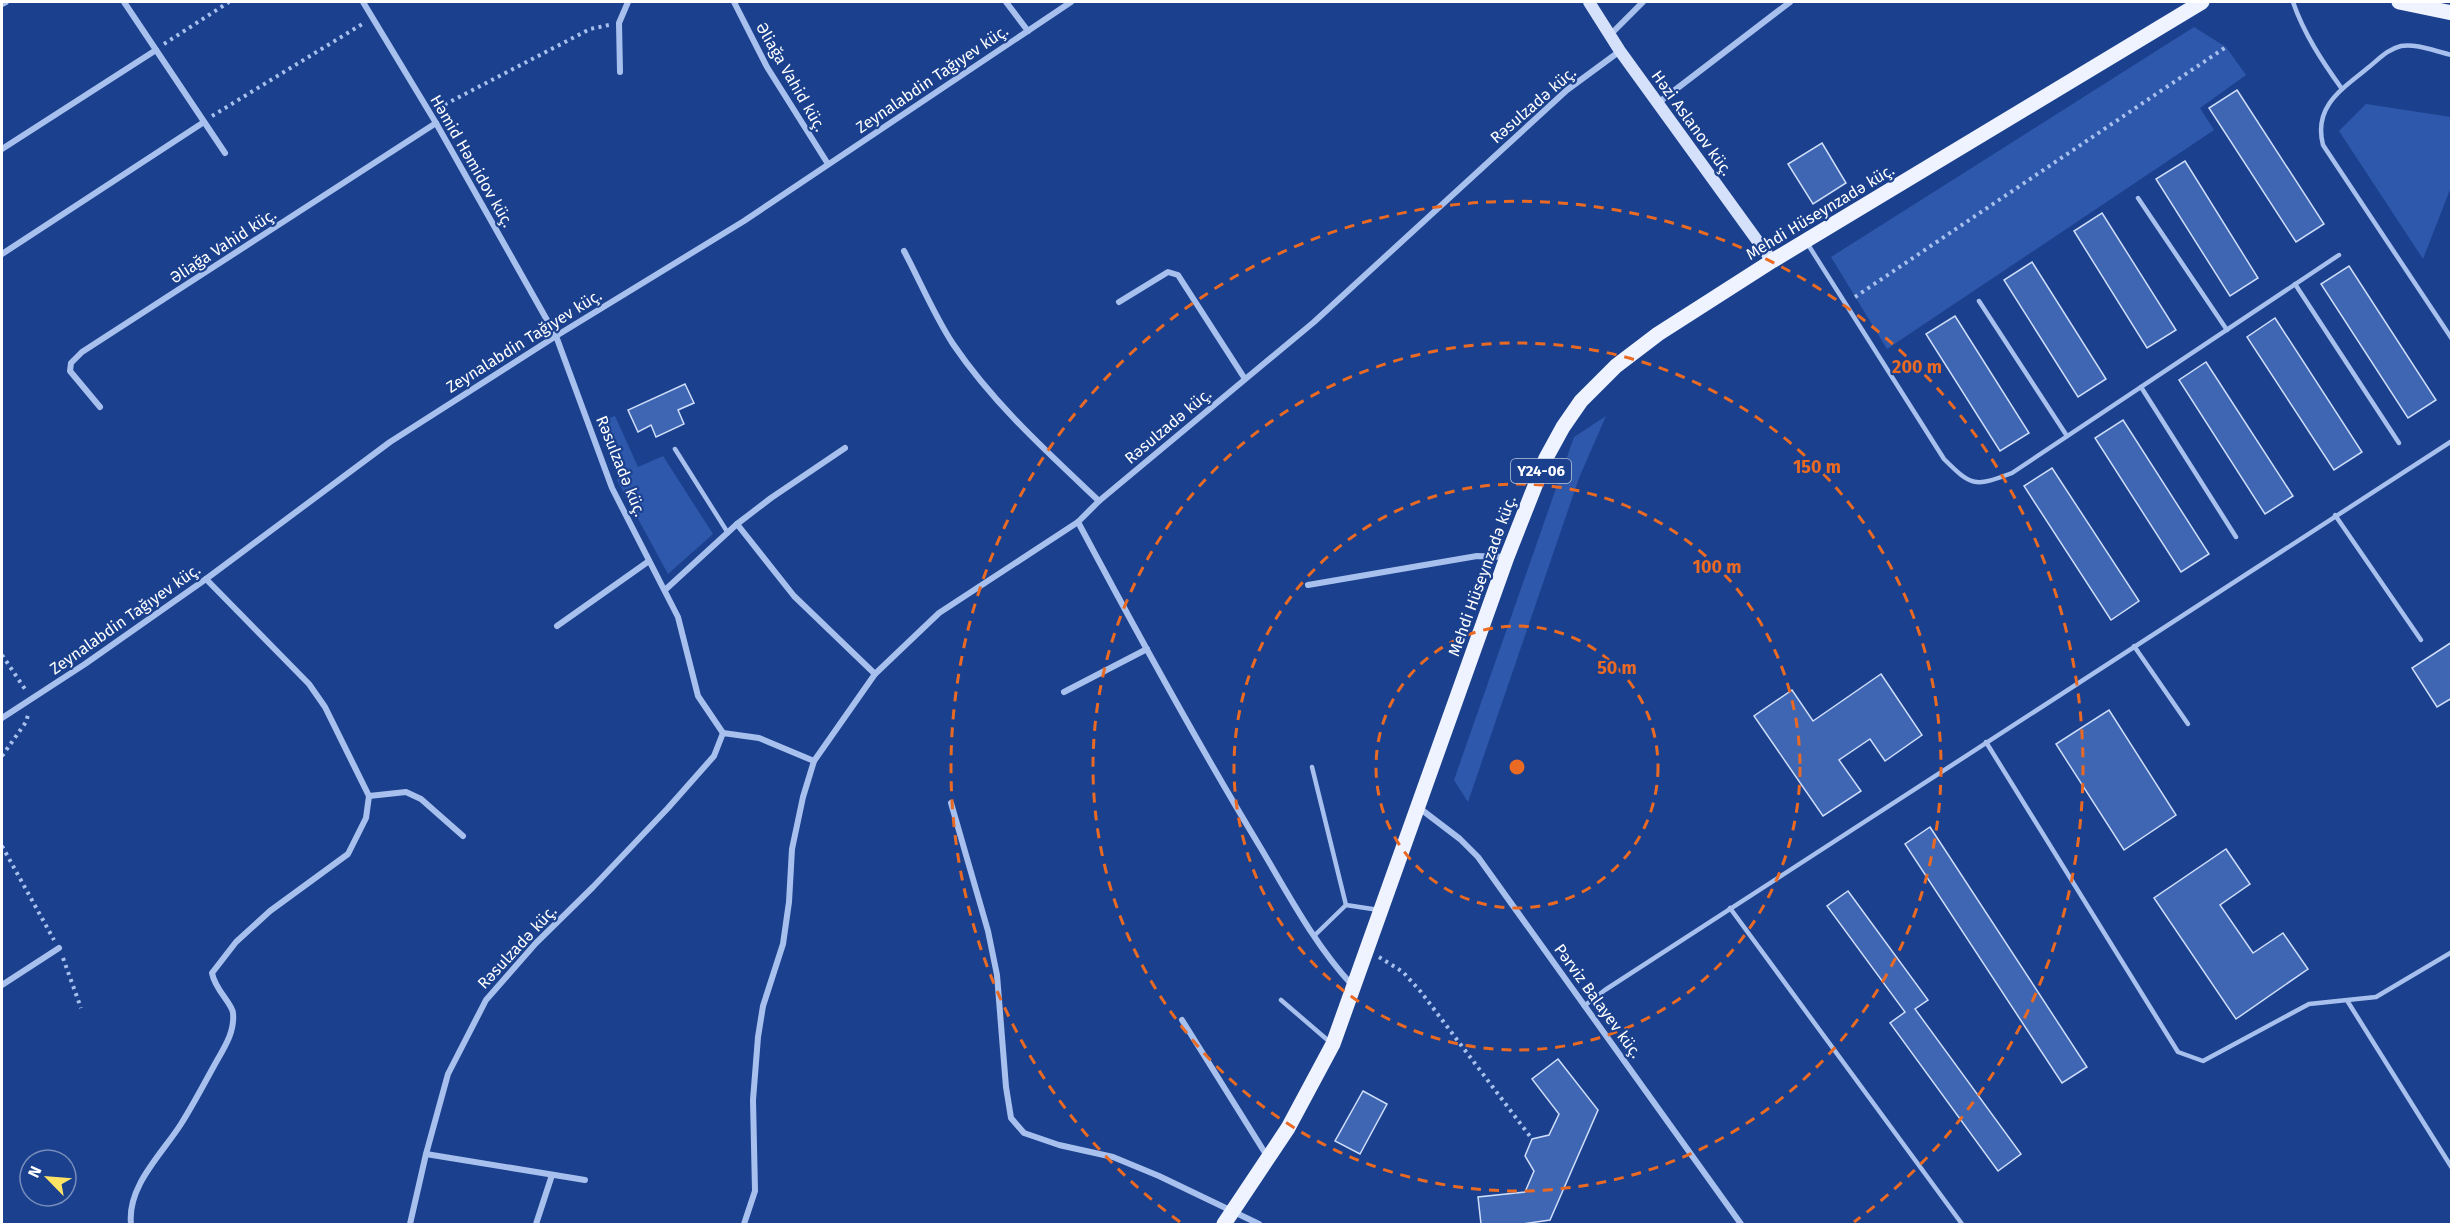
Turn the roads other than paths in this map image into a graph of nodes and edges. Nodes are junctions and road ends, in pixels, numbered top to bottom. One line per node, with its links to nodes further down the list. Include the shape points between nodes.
1 (6, 2): 14 (street)
2 (124, 2): 18 (street)
3 (363, 2): 25 (street, Həmid Həmidov küç.)
4 (628, 2): 21 (street, via 619,23)
5 (734, 2): 28 (street, Əliağa Vahid küç., via 767,67)
6 (1006, 2): 16 (street)
7 (1071, 2): 16 (street, Zeynalabdin Tağıyev küç.)
8 (1589, 2): 17 (main road, Həzi Aslanov küç.)
9 (1643, 2): 17 (street)
10 (1790, 2): 23 (street)
11 (2202, 2): 30 (main road, Mehdi Hüseynzadə küç. / Y24-06)
12 (2293, 2): 22 (lane, via 2319,58)
13 (2399, 2): 15 (main road)
14 (2, 4)
15 (2451, 13)
16 (1028, 31): 28 (street, Zeynalabdin Tağıyev küç.)
17 (1610, 35): 19 (main road, Həzi Aslanov küç.)
18 (156, 50): 24 (street); 26 (street)
19 (1620, 51): 23 (main road, Həzi Aslanov küç.); 41 (street, Rəsulzadə küç., via 1567,90 1314,322)
20 (2451, 55): 22 (lane, via 2403,46 2392,49)
21 (620, 72)
22 (2342, 89): 40 (lane, via 2329,102 2324,115 2320,130 2324,145)
23 (1657, 103): 34 (main road, Həzi Aslanov küç.)
24 (204, 122): 27 (street); 32 (street)
25 (436, 123): 39 (street, Həmid Həmidov küç.); 43 (street, Əliağa Vahid küç., via 82,352 71,363 70,371)
26 (2, 149)
27 (225, 153)
28 (828, 164): 39 (street, Zeynalabdin Tağıyev küç., via 680,262)
29 (2138, 198): 38 (lane)
30 (1805, 241): 34 (main road, Mehdi Hüseynzadə küç. / Y24-06); 44 (lane, via 1944,459 1963,478 1984,483 2012,473)
31 (904, 251): 49 (street, via 952,342 979,378 1028,434)
32 (2, 254)
33 (2339, 255): 35 (lane)
34 (1772, 261): 55 (main road, Mehdi Hüseynzadə küç. / Y24-06, via 1658,334 1616,366 1581,401 1546,458)
35 (2295, 284): 38 (lane); 46 (lane)
36 (1979, 301): 44 (lane)
37 (1119, 302): 41 (street, via 1167,272 1178,275)
38 (2227, 330): 42 (lane)
39 (556, 336): 56 (street, Rəsulzadə küç., via 612,488); 57 (street, Zeynalabdin Tağıyev küç., via 390,442)
40 (2451, 339)
41 (1245, 379): 49 (street, Rəsulzadə küç.)
42 (2141, 387): 44 (lane); 54 (lane)
43 (100, 407)
44 (2067, 436)
45 (2451, 441): 50 (lane)
46 (2399, 443)
47 (845, 448): 52 (street)
48 (675, 449): 53 (lane)
49 (1099, 501): 51 (street, Rəsulzadə küç.)
50 (2335, 515): 61 (lane); 62 (lane)
51 (1078, 522): 63 (street); 64 (street, Rəsulzadə küç., via 939,613)
52 (737, 524): 53 (street); 64 (street, via 794,596)
53 (728, 533): 59 (street)
54 (2236, 537)
55 (1507, 557): 58 (street, via 1477,556); 74 (main road, Mehdi Hüseynzadə küç. / Y24-06)
56 (649, 561): 59 (street, Rəsulzadə küç.); 60 (street)
57 (206, 579): 66 (street, Zeynalabdin Tağıyev küç.); 72 (street, via 309,684 343,740)
58 (1308, 585)
59 (665, 590): 68 (street, Rəsulzadə küç., via 678,617 698,696)
60 (557, 627)
61 (2421, 640)
62 (2134, 646): 67 (lane); 69 (lane)
63 (1147, 649): 65 (street); 79 (street)
64 (875, 674): 70 (street, Rəsulzadə küç.)
65 (1064, 692)
66 (2, 718)
67 (2188, 724)
68 (723, 733): 70 (street, via 759,738); 89 (street, Rəsulzadə küç., via 714,756 676,800 536,943 486,1000 448,1074)
69 (1986, 742): 77 (lane); 85 (lane, via 2178,1052 2203,1061 2309,1005)
70 (814, 761): 98 (street, via 792,849 783,944 763,1006 758,1037 753,1100 755,1191)
71 (1312, 766): 76 (lane)
72 (369, 796): 75 (street, via 406,792 421,799); 95 (street, via 366,818 348,854 270,911 236,942 212,973 214,985 233,1010 228,1041 134,1196)
73 (951, 803): 94 (street, via 997,975 1011,1118 1024,1133 1113,1157 1159,1176)
74 (1418, 807): 78 (main road, Mehdi Hüseynzadə küç. / Y24-06); 86 (street, Pərviz Balayev küç., via 1478,857)
75 (463, 836)
76 (1346, 905): 78 (lane); 79 (lane)
77 (1730, 908): 86 (lane); 101 (lane)
78 (1382, 910): 83 (main road, Mehdi Hüseynzadə küç. / Y24-06)
79 (1315, 935): 83 (street, via 1332,963)
80 (59, 948): 82 (street)
81 (2451, 952): 85 (lane, via 2376,997)
82 (2, 985)
83 (1355, 987): 88 (main road, Mehdi Hüseynzadə küç. / Y24-06)
84 (1281, 1000): 88 (lane)
85 (2348, 1002): 91 (lane)
86 (1584, 1006): 100 (street, Pərviz Balayev küç.)
87 (1182, 1020): 90 (street)
88 (1333, 1044): 90 (main road, Mehdi Hüseynzadə küç. / Y24-06)
89 (426, 1154): 92 (street); 96 (street, Rəsulzadə küç.)
90 (1269, 1159): 94 (main road, Mehdi Hüseynzadə küç. / Y24-06)
91 (2451, 1168)
92 (552, 1175): 93 (street); 97 (street)
93 (585, 1180)
94 (1228, 1219): 99 (street)
95 (131, 1224)
96 (410, 1224)
97 (536, 1224)
98 (744, 1224)
99 (1259, 1224)
100 (1741, 1224)
101 (1962, 1224)

